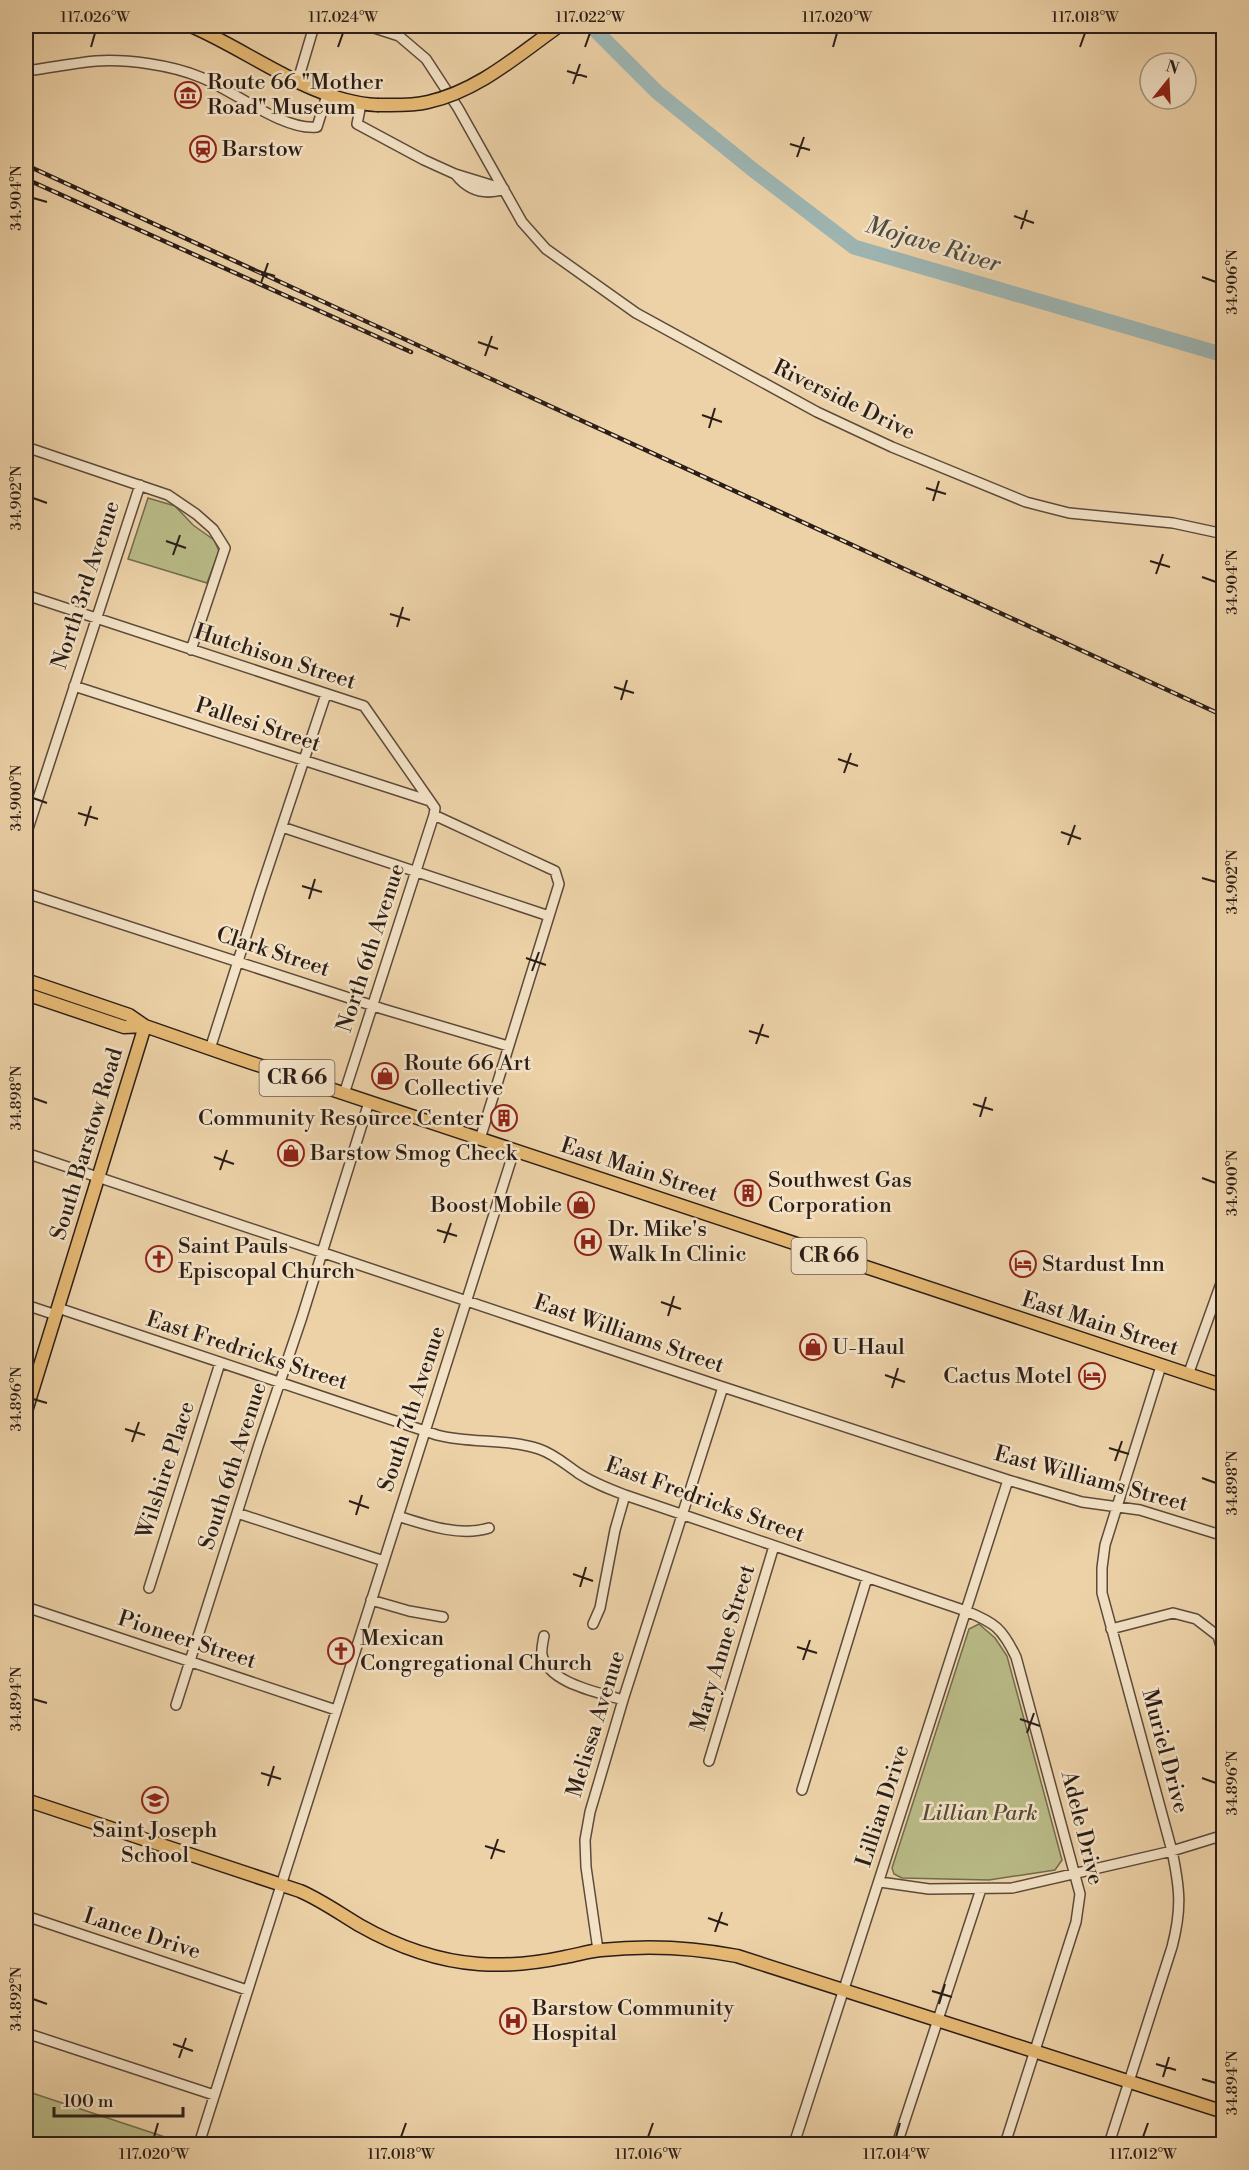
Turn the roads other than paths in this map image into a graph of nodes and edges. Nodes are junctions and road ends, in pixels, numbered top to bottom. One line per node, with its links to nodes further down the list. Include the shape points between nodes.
1 (191, 26): 6 (main road)
2 (314, 26): 6 (street)
3 (368, 26): 9 (street, Riverside Drive, via 399,36 426,59)
4 (559, 26): 8 (main road, bridge, via 480,82 454,94 416,105)
5 (33, 70): 7 (street, via 98,61 161,65 201,77 288,123 308,128 317,127)
6 (298, 80): 7 (main road)
7 (327, 95): 8 (main road)
8 (361, 104): 9 (street, via 357,124 455,174 465,186 490,193)
9 (504, 189): 12 (street, Riverside Drive, via 532,235 566,264 636,313 817,412 1026,502 1069,513 1173,523)
10 (26, 447): 11 (street)
11 (140, 485): 14 (street, North 3rd Avenue); 15 (street, via 168,495 196,514 213,529 225,548)
12 (1224, 534)
13 (26, 596): 14 (street, Hutchison Street)
14 (96, 618): 15 (street, Hutchison Street); 16 (street, North 3rd Avenue)
15 (191, 650): 17 (street, Hutchison Street)
16 (74, 686): 18 (street, Pallesi Street); 22 (street, North 3rd Avenue)
17 (326, 694): 18 (street); 19 (street, Hutchison Street, via 364,706)
18 (304, 760): 19 (street, Pallesi Street); 21 (street)
19 (430, 801): 20 (street, Hutchison Street)
20 (434, 815): 23 (street, North 6th Avenue); 25 (street, via 555,871 559,884)
21 (282, 827): 23 (street); 26 (street)
22 (26, 835)
23 (416, 871): 25 (street); 29 (street, North 6th Avenue)
24 (26, 893): 26 (street, Clark Street)
25 (549, 916): 31 (street)
26 (239, 961): 29 (street, Clark Street); 32 (street)
27 (26, 980): 30 (main road, East Main Street / CR 66, via 129,1015)
28 (26, 994): 30 (main road, East Main Street / CR 66, via 124,1027)
29 (373, 1005): 31 (street, Clark Street); 33 (street, North 6th Avenue)
30 (145, 1026): 32 (main road, East Main Street / CR 66); 38 (main road, South Barstow Road)
31 (508, 1046): 35 (street)
32 (210, 1049): 33 (main road, East Main Street / CR 66)
33 (344, 1094): 34 (main road, East Main Street / CR 66)
34 (369, 1102): 35 (main road, East Main Street / CR 66); 39 (street, South 6th Avenue)
35 (480, 1139): 36 (main road, East Main Street / CR 66)
36 (514, 1151): 41 (street, South 7th Avenue); 45 (main road, East Main Street / CR 66)
37 (26, 1153): 38 (street, East Williams Street)
38 (99, 1178): 39 (street, East Williams Street); 43 (main road, South Barstow Road)
39 (323, 1253): 41 (street, East Williams Street); 47 (street, South 6th Avenue)
40 (1224, 1275): 46 (street)
41 (467, 1300): 49 (street, East Williams Street); 51 (street, South 7th Avenue)
42 (26, 1305): 43 (street, East Fredricks Street)
43 (57, 1312): 44 (street, East Fredricks Street); 50 (main road, South Barstow Road)
44 (220, 1363): 47 (street, East Fredricks Street); 63 (street, Wilshire Place)
45 (1161, 1366): 46 (main road, East Main Street / CR 66); 54 (street, Muriel Drive)
46 (1188, 1375): 48 (main road, East Main Street / CR 66)
47 (281, 1384): 51 (street, East Fredricks Street); 55 (street, South 6th Avenue)
48 (1224, 1386)
49 (723, 1387): 52 (street, East Williams Street); 56 (street, Melissa Avenue)
50 (26, 1411)
51 (425, 1431): 53 (street, East Fredricks Street, via 468,1441 503,1441 541,1449 598,1485); 57 (street, South 7th Avenue)
52 (1008, 1480): 54 (street, East Williams Street, via 1063,1497); 66 (street, Lillian Drive)
53 (625, 1496): 56 (street, East Fredricks Street); 68 (street)
54 (1118, 1506): 59 (street, East Williams Street); 69 (street, Muriel Drive, via 1102,1568 1102,1593)
55 (237, 1513): 61 (street); 72 (street, South 6th Avenue)
56 (682, 1515): 60 (street, East Fredricks Street); 73 (street, Melissa Avenue)
57 (398, 1516): 58 (street, via 443,1528); 61 (street, South 7th Avenue)
58 (489, 1528)
59 (1224, 1536)
60 (774, 1546): 62 (street, East Fredricks Street); 76 (street, Mary Anne Street)
61 (384, 1561): 64 (street, South 7th Avenue)
62 (867, 1578): 66 (street, East Fredricks Street); 77 (street)
63 (149, 1588)
64 (371, 1600): 67 (street); 75 (street, South 7th Avenue)
65 (26, 1607): 72 (street, Pioneer Street)
66 (966, 1611): 81 (street, Adele Drive, via 990,1621 1005,1635 1016,1657); 82 (street, Lillian Drive)
67 (443, 1617)
68 (593, 1624)
69 (1111, 1629): 71 (street, via 1173,1613 1196,1619 1218,1636); 80 (street, Muriel Drive)
70 (544, 1636): 73 (street, via 542,1652 552,1673 567,1682)
71 (1224, 1656)
72 (190, 1661): 74 (street, South 6th Avenue); 75 (street, Pioneer Street)
73 (623, 1700): 86 (street, Melissa Avenue, via 585,1840)
74 (176, 1705)
75 (336, 1710): 83 (street, South 7th Avenue)
76 (709, 1761)
77 (802, 1790)
78 (26, 1800): 83 (main road)
79 (1224, 1835): 80 (street)
80 (1172, 1851): 81 (street); 92 (street, Muriel Drive, via 1179,1884 1178,1925)
81 (1075, 1874): 84 (street, via 1016,1888); 91 (street, Adele Drive, via 1080,1894 1076,1922)
82 (879, 1882): 84 (street, via 929,1889); 88 (street, Lillian Drive)
83 (280, 1885): 86 (main road, via 316,1898 385,1939 443,1959 516,1965); 87 (street, South 7th Avenue)
84 (981, 1889): 89 (street)
85 (26, 1916): 87 (street, Lance Drive)
86 (598, 1950): 88 (main road, via 656,1946 705,1950 737,1956)
87 (247, 1990): 93 (street, South 7th Avenue)
88 (844, 1990): 89 (main road); 96 (street, Lillian Drive)
89 (937, 2019): 91 (main road); 97 (street)
90 (26, 2033): 93 (street)
91 (1035, 2052): 92 (main road); 98 (street, Adele Drive)
92 (1129, 2083): 94 (main road); 99 (street, Muriel Drive)
93 (214, 2095): 95 (street, South 7th Avenue)
94 (1224, 2112)
95 (199, 2145)
96 (794, 2145)
97 (897, 2145)
98 (1005, 2145)
99 (1109, 2145)

